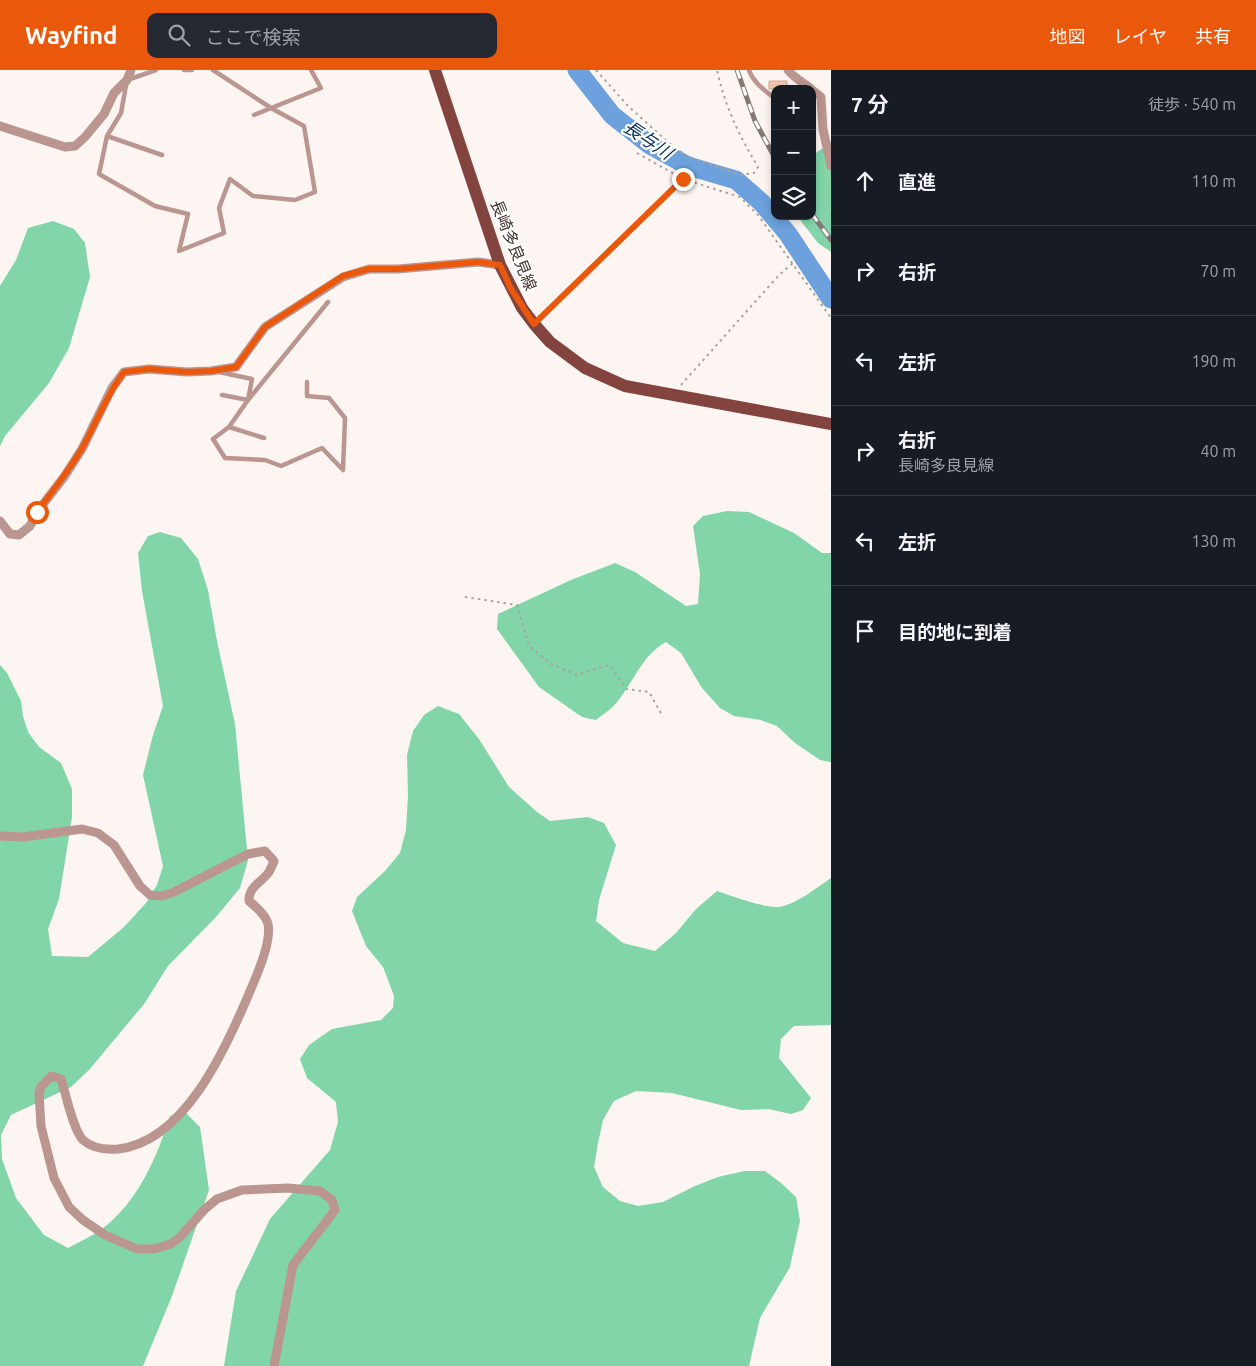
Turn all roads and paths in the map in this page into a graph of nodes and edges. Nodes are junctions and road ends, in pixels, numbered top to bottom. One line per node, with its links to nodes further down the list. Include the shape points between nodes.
1 (131, 70): 12 (street)
2 (156, 70): 12 (lane)
3 (184, 70): 4 (lane)
4 (192, 70)
5 (213, 70): 16 (lane)
6 (311, 70): 16 (lane, via 320,88)
7 (435, 70): 25 (main road, 長崎多良見線)
8 (596, 70): 9 (path, via 628,106 687,156 740,175 754,173 758,167 739,134)
9 (717, 70)
10 (749, 70): 15 (lane, via 751,77)
11 (788, 70): 13 (street)
12 (127, 80): 18 (street, via 114,93 104,114 75,146 65,146); 19 (lane, via 121,113)
13 (807, 85)
14 (816, 93): 22 (street, via 821,97 823,129)
15 (771, 95)
16 (271, 108): 17 (lane); 19 (lane, via 304,126 315,192 295,200 253,196 230,179 219,208 224,233 179,251 188,214 155,206 99,174)
17 (254, 115)
18 (0, 126)
19 (107, 136): 21 (lane)
20 (638, 153): 23 (path)
21 (162, 155)
22 (831, 166)
23 (683, 179): 24 (path, via 740,197 758,215); 28 (path)
24 (793, 264): 27 (path); 32 (path, via 780,274)
25 (500, 265): 28 (main road, 長崎多良見線); 29 (street, via 478,262 369,269 343,276 265,327 236,367)
26 (328, 302): 33 (lane)
27 (831, 318)
28 (534, 324): 32 (main road, 長崎多良見線, via 550,342 585,368 625,386)
29 (211, 371): 33 (lane, via 252,379); 37 (street, via 149,369 124,372 112,388 82,449 30,526 19,534 10,534)
30 (307, 382): 35 (lane, via 307,396 329,398 346,418 343,470 322,448 281,466 265,460 225,458 213,439)
31 (222, 395): 33 (lane)
32 (672, 396): 34 (main road, 長崎多良見線)
33 (248, 400): 35 (lane)
34 (831, 424)
35 (229, 427): 36 (lane)
36 (264, 438)
37 (0, 521)
38 (465, 597): 39 (path, via 517,605 529,646 551,664 577,675 609,666 626,689 648,692)
39 (663, 717)
40 (0, 836): 41 (street, via 23,837 82,830 98,833 114,845 140,886 150,895 172,893 248,854 265,851 274,861 249,896 249,901 268,924 267,944 258,973 235,1026 202,1086 172,1122 150,1139 125,1148 109,1150 94,1147 82,1139 75,1127 62,1079 51,1076 39,1093 41,1126 54,1178 69,1207 105,1235 137,1249 171,1244 217,1199 242,1190 288,1188 320,1191 332,1200 335,1210 293,1265)
41 (274, 1366)

